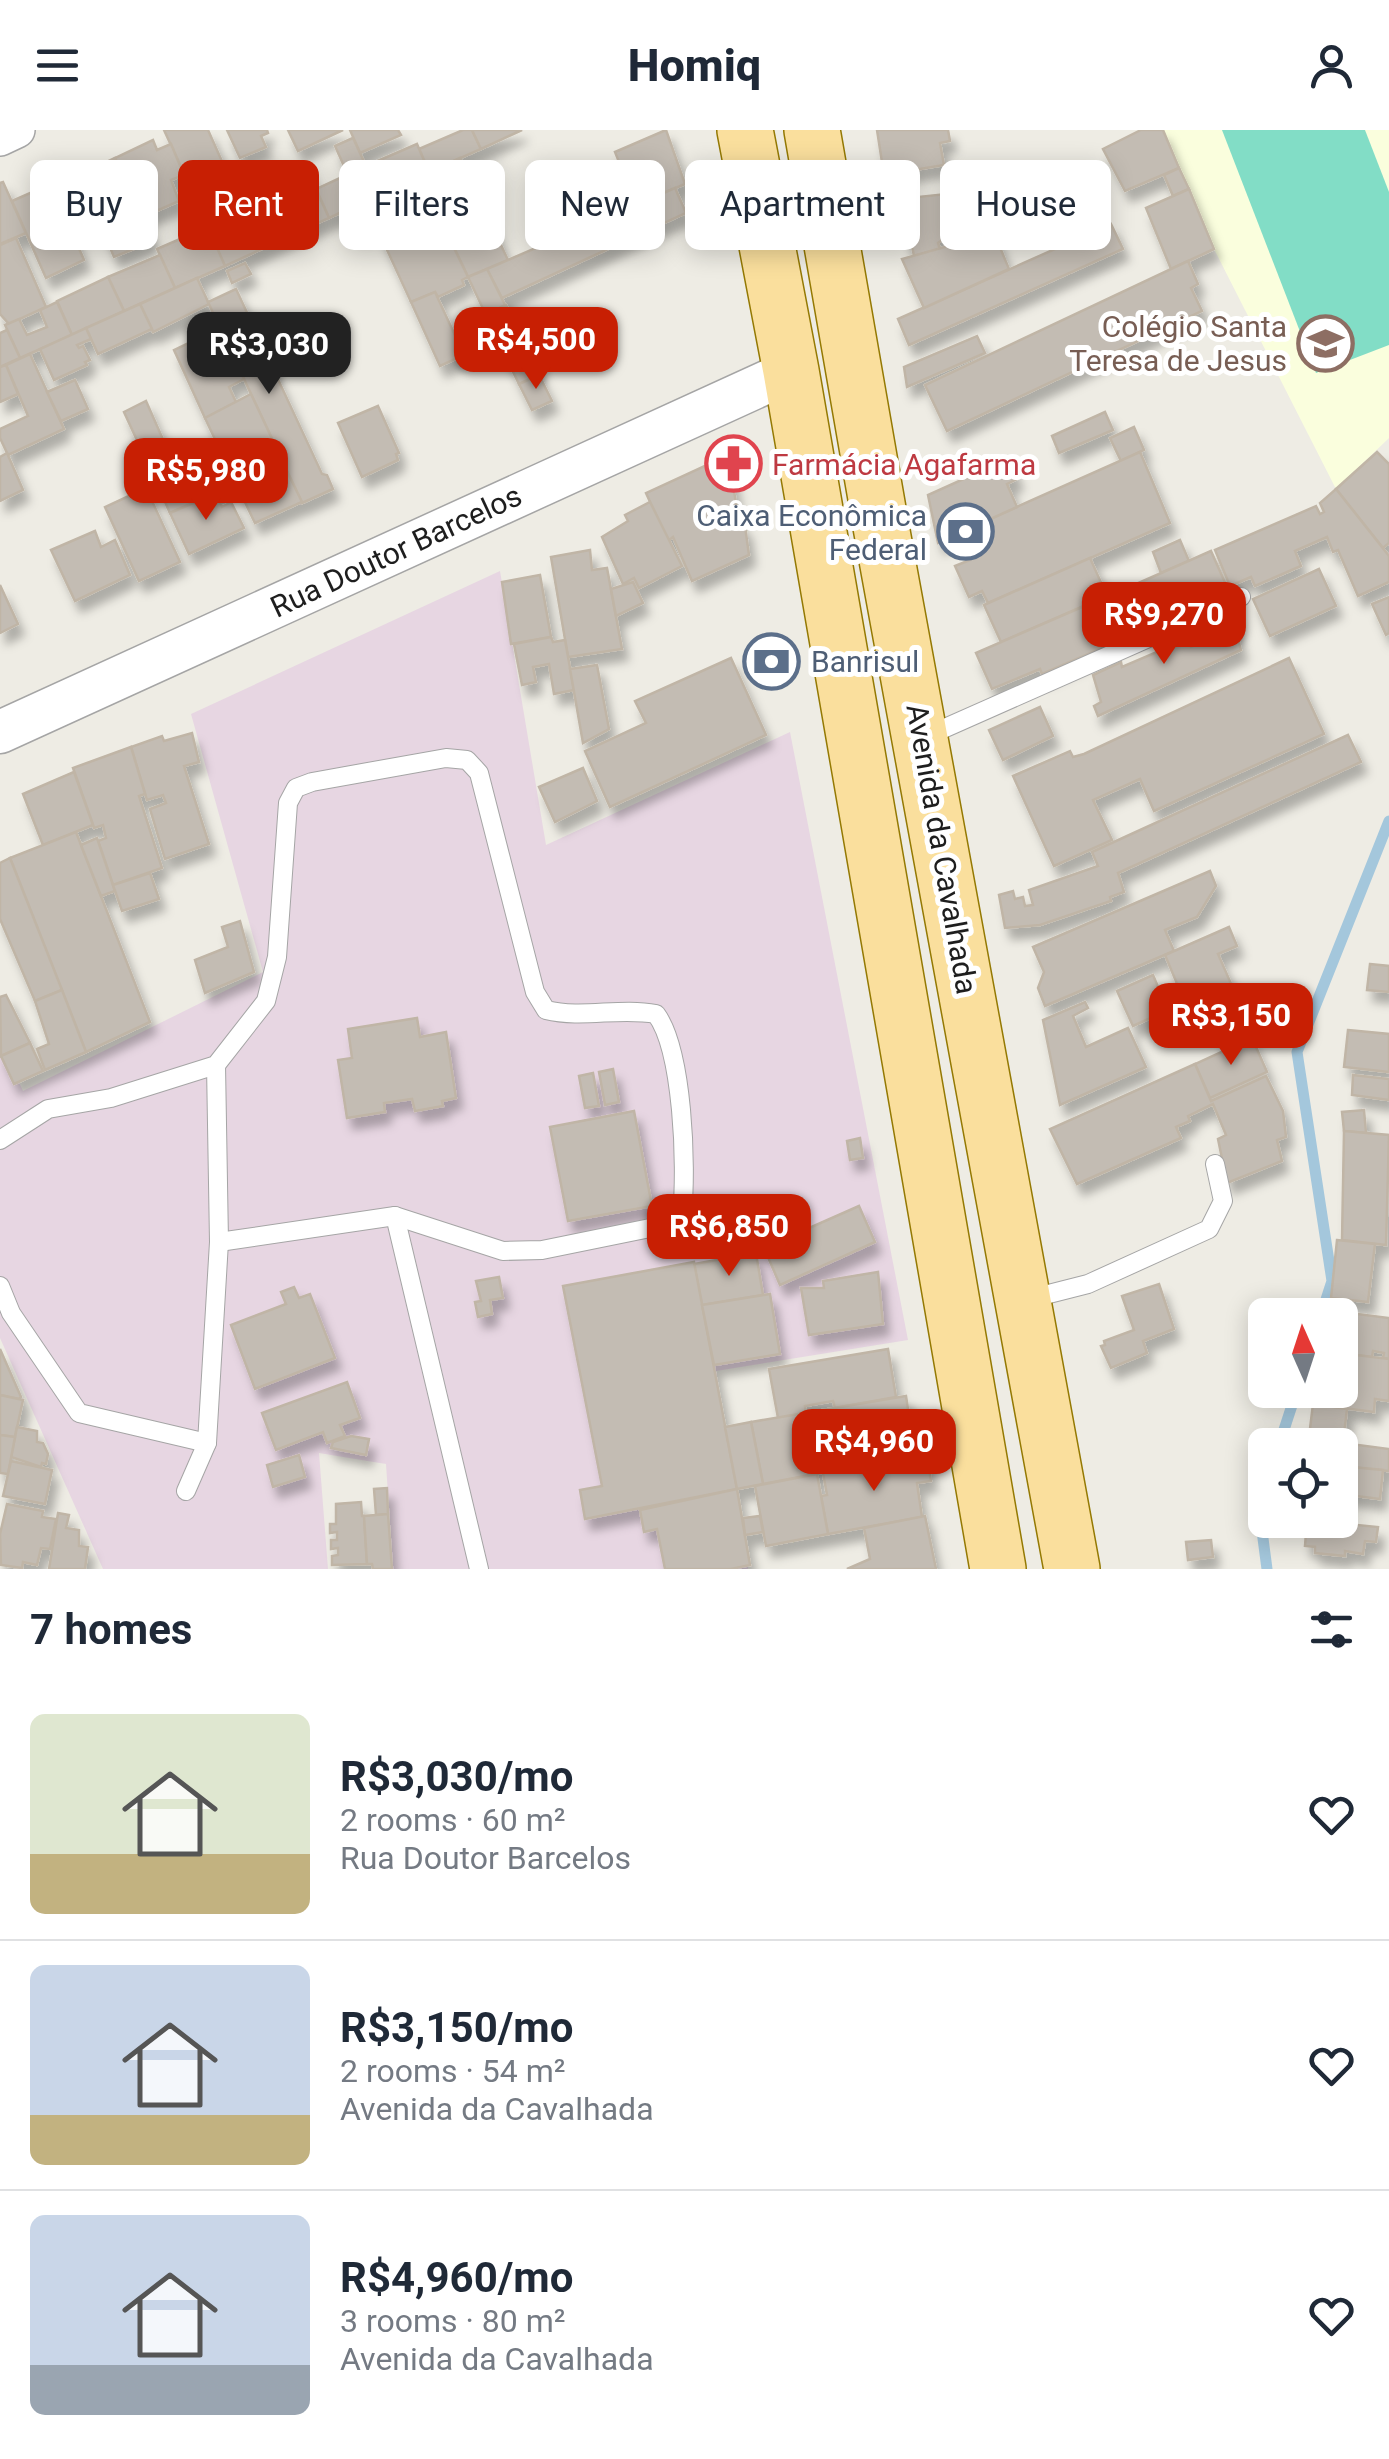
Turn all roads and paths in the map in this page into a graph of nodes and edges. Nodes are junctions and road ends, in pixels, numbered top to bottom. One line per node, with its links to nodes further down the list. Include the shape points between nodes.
1 (18, 130): 4 (street)
2 (745, 130): 5 (main road)
3 (812, 130): 6 (main road, Avenida da Cavalhada)
4 (0, 138)
5 (791, 371): 6 (main road, via 825,386); 8 (street, Rua Doutor Barcelos); 20 (main road)
6 (880, 521): 9 (main road, Avenida da Cavalhada)
7 (1241, 598): 9 (lane)
8 (0, 732)
9 (922, 738): 16 (main road, Avenida da Cavalhada)
10 (216, 1066): 11 (lane, via 48,1109); 13 (lane, via 266,1001 277,957 288,803 296,788 446,758 467,760 479,774 535,992 546,1010 570,1016 638,1011 656,1014 668,1030 682,1124 682,1213 660,1226 542,1250 503,1251); 14 (lane)
11 (0, 1140)
12 (1216, 1164): 16 (lane, via 1223,1202 1209,1230 1088,1284)
13 (395, 1216): 14 (lane); 19 (lane)
14 (220, 1242): 17 (lane)
15 (0, 1286): 17 (lane, via 79,1413)
16 (1023, 1301): 21 (main road, Avenida da Cavalhada)
17 (207, 1444): 18 (lane)
18 (186, 1490)
19 (479, 1569)
20 (998, 1569)
21 (1072, 1569)

